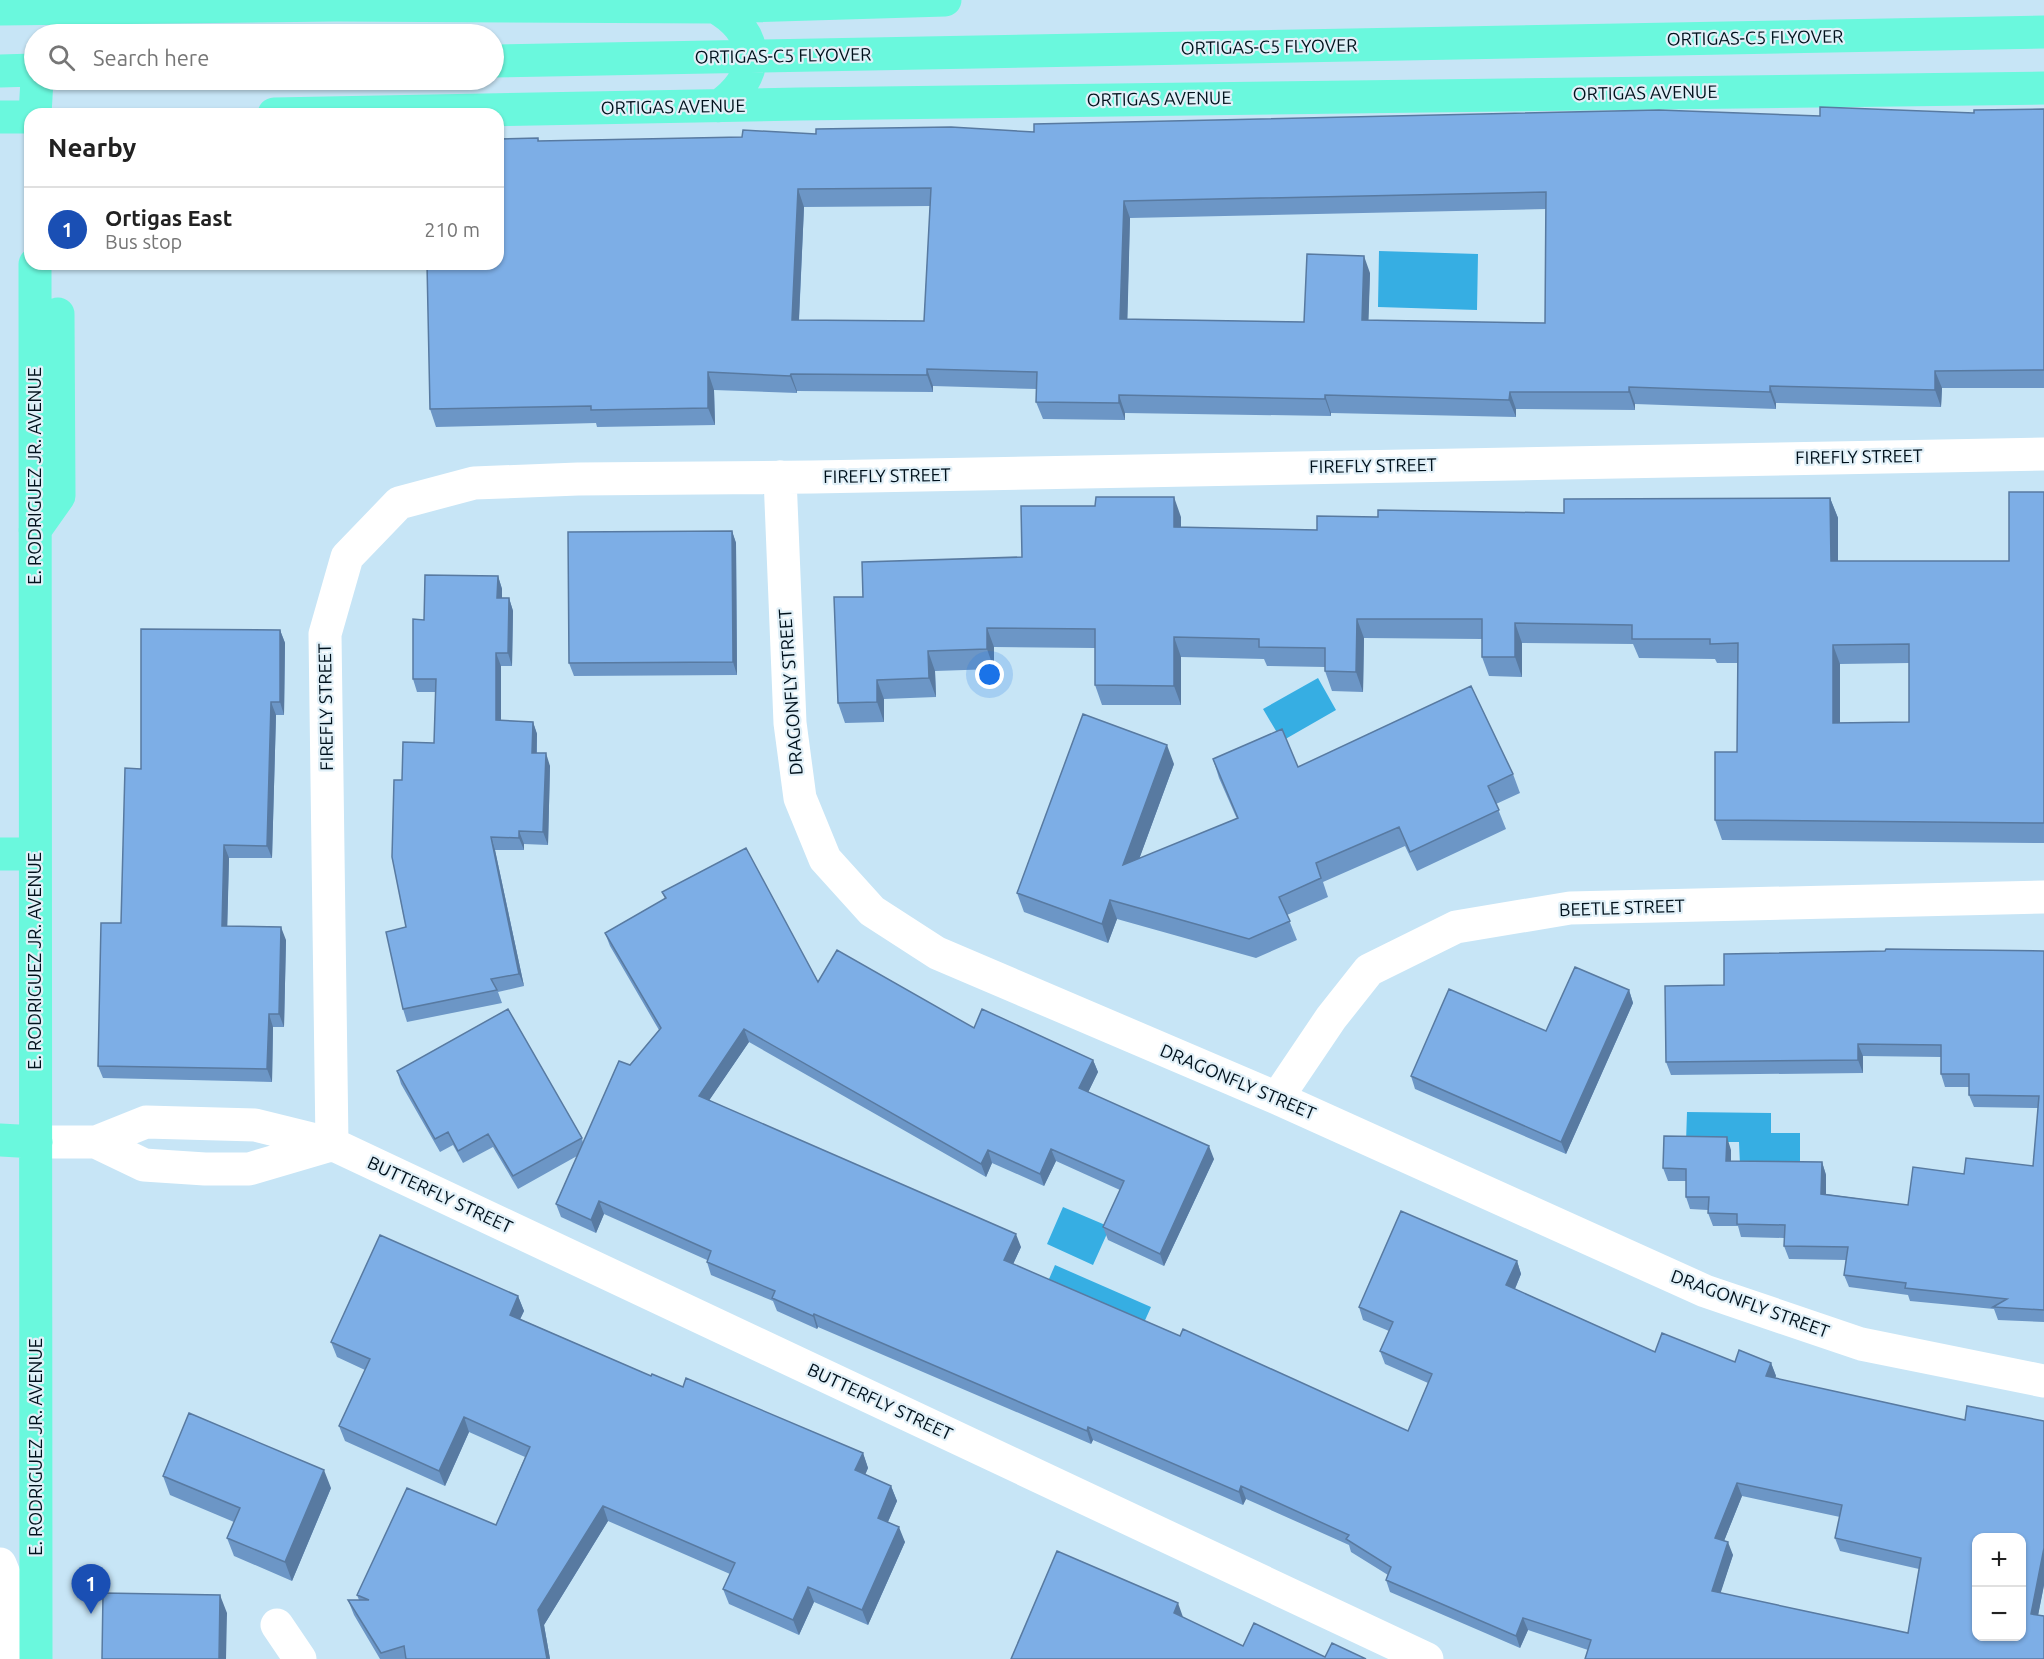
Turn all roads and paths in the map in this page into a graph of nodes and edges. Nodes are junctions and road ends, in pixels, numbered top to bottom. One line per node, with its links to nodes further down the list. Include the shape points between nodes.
1 (945, 0): 4 (main road)
2 (350, 3): 3 (main road); 6 (main road)
3 (699, 5): 4 (main road); 14 (main road, via 727,14 743,30 750,45 747,77)
4 (796, 6): 13 (main road, via 777,21 765,42 764,54 772,84)
5 (0, 9): 6 (main road)
6 (39, 14)
7 (2044, 32): 8 (main road, ORTIGAS-C5 FLYOVER)
8 (504, 61)
9 (24, 70): 10 (main road)
10 (0, 71)
11 (2044, 88): 13 (main road, ORTIGAS AVENUE)
12 (36, 90): 15 (main road)
13 (799, 104): 14 (main road, ORTIGAS AVENUE)
14 (719, 106): 16 (main road, ORTIGAS AVENUE)
15 (35, 108)
16 (504, 110)
17 (0, 117): 18 (main road)
18 (24, 117)
19 (35, 270): 23 (main road, E. RODRIGUEZ JR. AVENUE)
20 (58, 270): 23 (main road, via 59,496)
21 (2044, 454): 22 (street, FIREFLY STREET)
22 (780, 477): 27 (street, DRAGONFLY STREET, via 790,723 800,798 825,860 872,911 937,953); 31 (street, FIREFLY STREET, via 474,483 399,503 346,557 325,634)
23 (35, 530): 25 (main road, E. RODRIGUEZ JR. AVENUE)
24 (0, 854): 25 (main road)
25 (34, 854): 29 (main road, E. RODRIGUEZ JR. AVENUE)
26 (2044, 897): 27 (street, BEETLE STREET, via 1570,908 1456,927 1369,970 1330,1018)
27 (1277, 1098): 32 (street, DRAGONFLY STREET, via 1705,1291 1861,1344)
28 (0, 1140): 29 (main road)
29 (36, 1142): 30 (street, BUTTERFLY STREET); 36 (main road, E. RODRIGUEZ JR. AVENUE)
30 (96, 1142): 31 (street, BUTTERFLY STREET, via 146,1122 255,1125); 31 (street, BUTTERFLY STREET, via 144,1165 205,1169 249,1169)
31 (332, 1144): 38 (street, BUTTERFLY STREET)
32 (2044, 1382)
33 (0, 1564): 35 (street, via 10,1589)
34 (277, 1625): 37 (street)
35 (9, 1659)
36 (36, 1659)
37 (300, 1659)
38 (1427, 1659)

